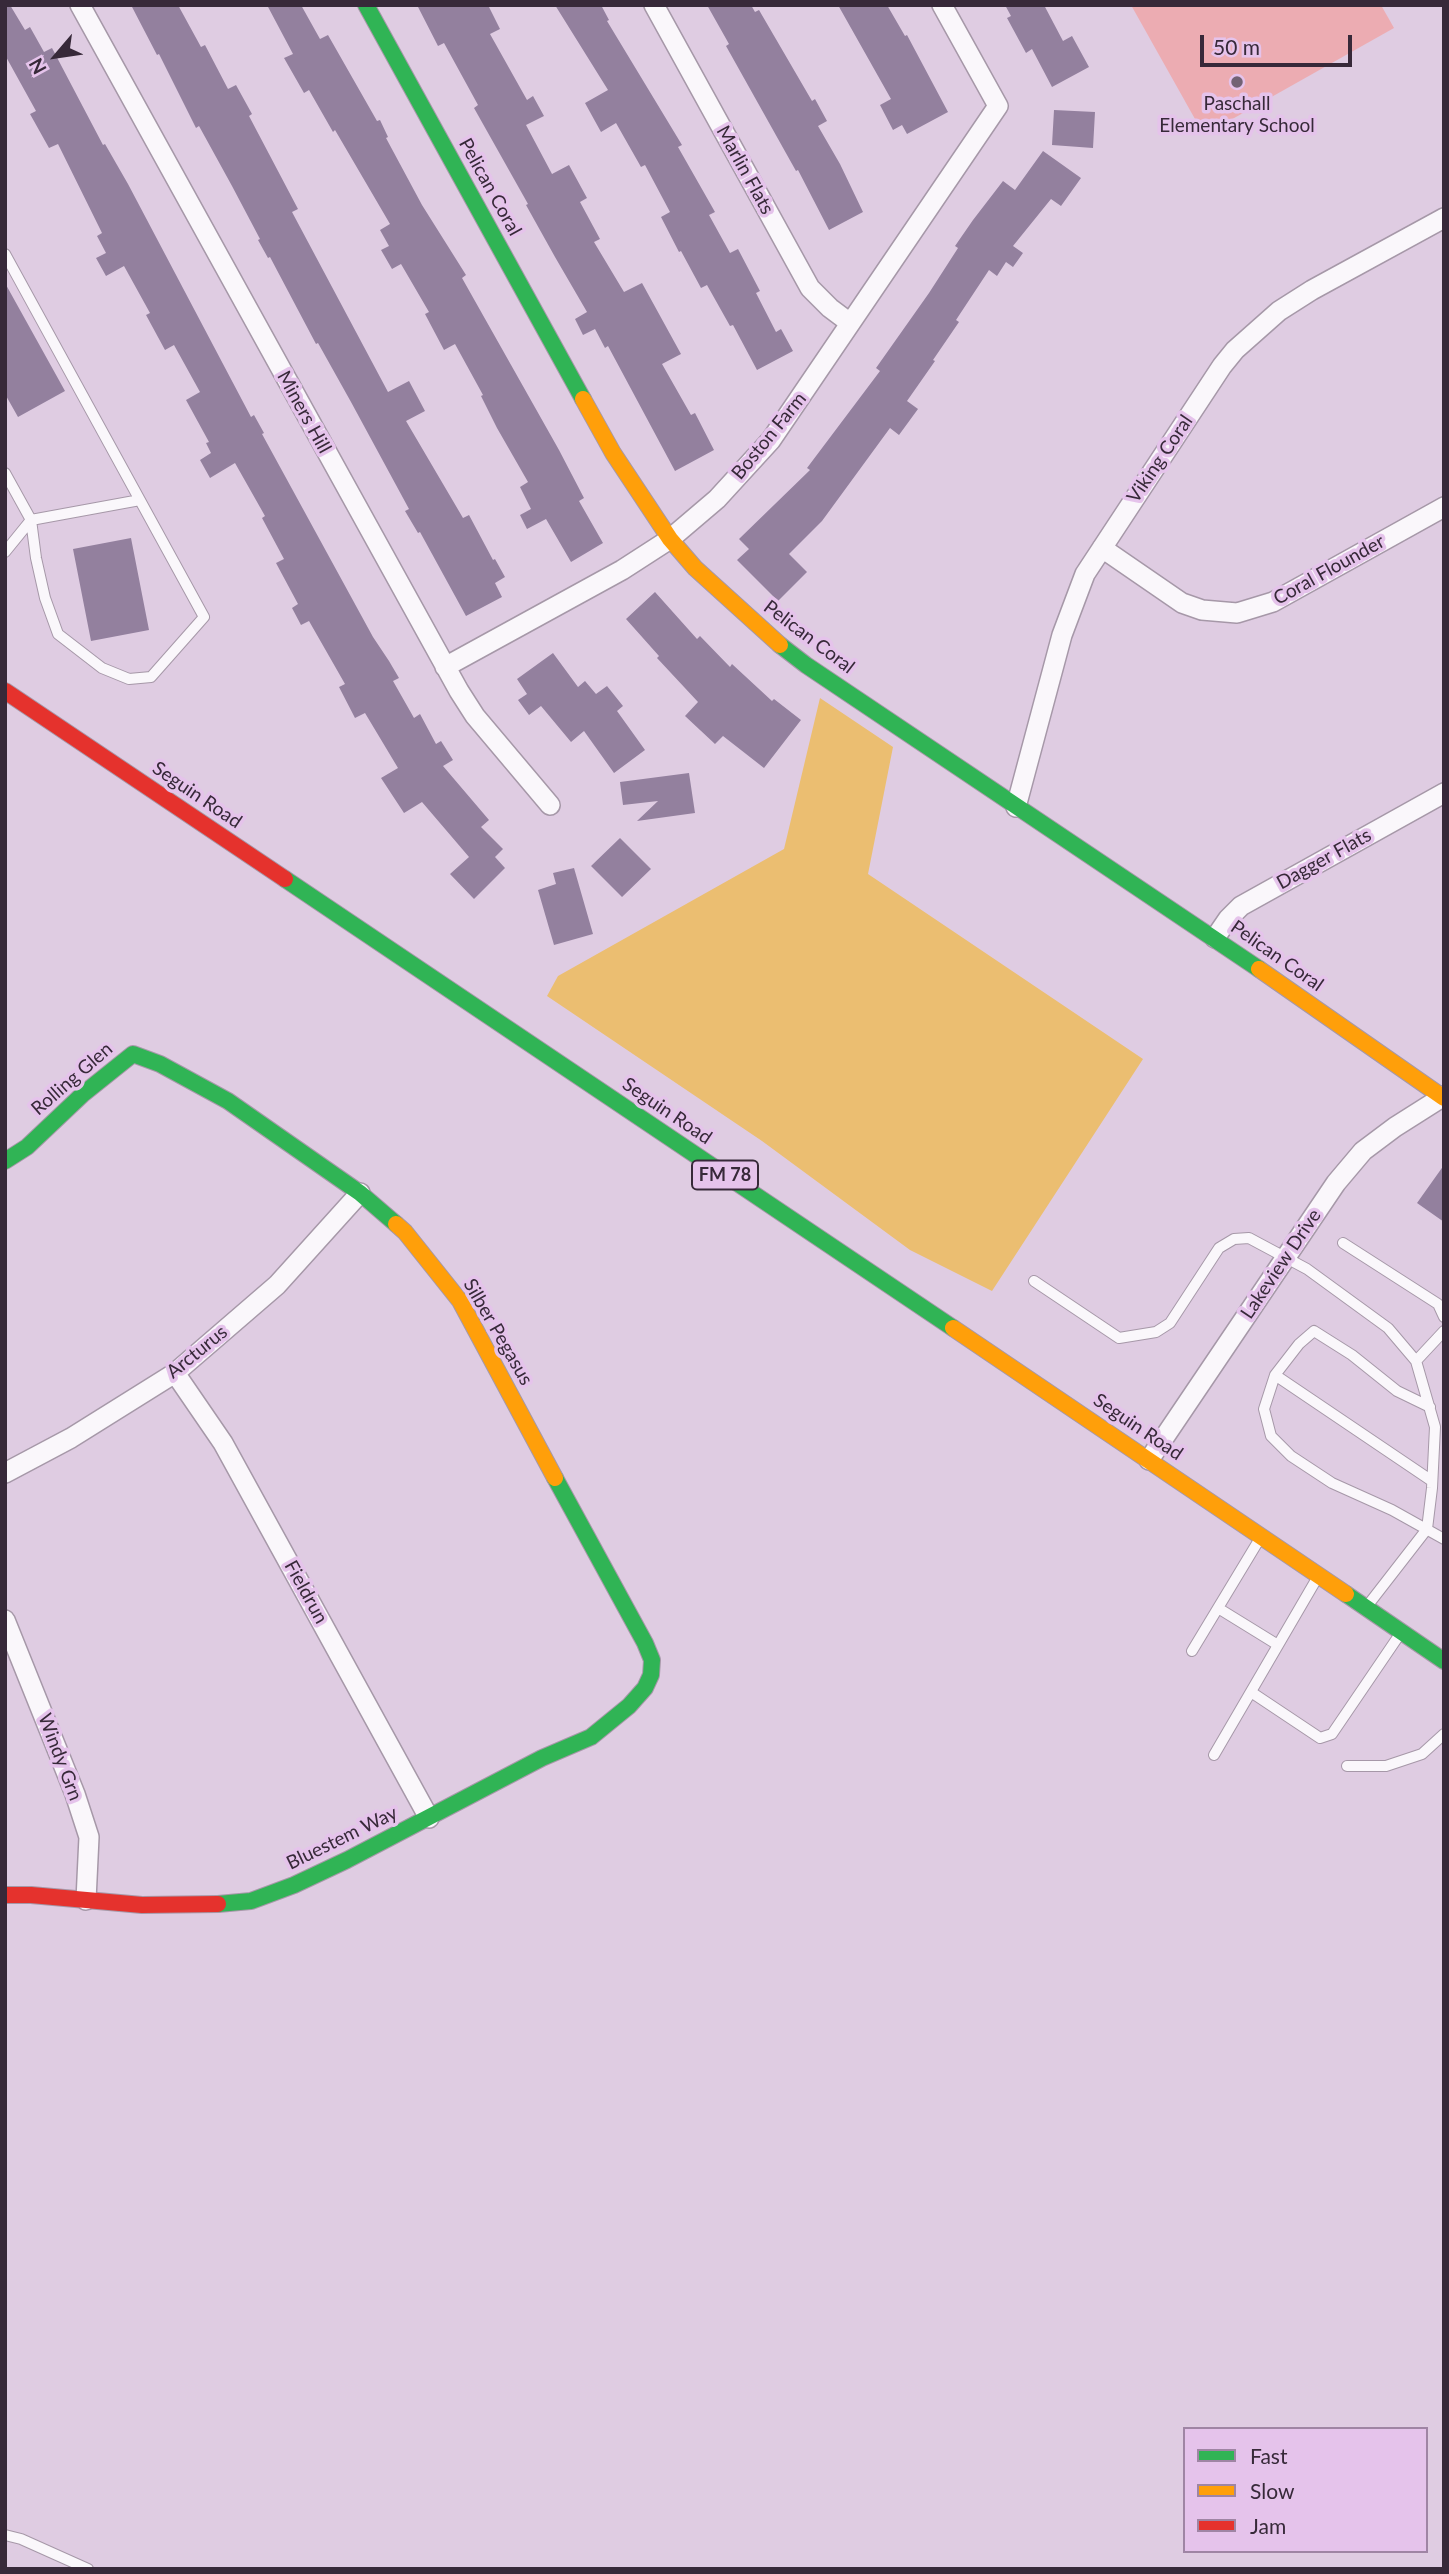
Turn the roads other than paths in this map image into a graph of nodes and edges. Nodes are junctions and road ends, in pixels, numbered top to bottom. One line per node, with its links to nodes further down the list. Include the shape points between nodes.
1 (80, 5): 15 (street, Miners Hill)
2 (366, 5): 12 (street, Pelican Coral, via 613,453)
3 (654, 5): 7 (street, Marlin Flats, via 810,288)
4 (942, 5): 7 (street, Boston Farm, via 998,106)
5 (1444, 218): 14 (street, Viking Coral, via 1301,297 1235,350)
6 (5, 254): 9 (lane)
7 (850, 323): 12 (street, Boston Farm, via 771,440 717,499)
8 (5, 473): 11 (lane)
9 (140, 500): 11 (lane); 11 (lane, via 204,617 151,677 129,679 102,668 58,634 45,598)
10 (1444, 508): 14 (street, Coral Flounder, via 1273,602 1237,612 1202,610 1182,603)
11 (31, 520): 13 (lane)
12 (670, 539): 15 (street, Boston Farm); 19 (street, Pelican Coral, via 725,597 806,664)
13 (6, 548)
14 (1101, 548): 19 (street, Viking Coral, via 1072,604)
15 (445, 667): 18 (street, Miners Hill, via 475,716)
16 (5, 691): 34 (street, Seguin Road / FM 78)
17 (1444, 793): 20 (street, Dagger Flats, via 1241,906)
18 (550, 805)
19 (1016, 807): 20 (street, Pelican Coral)
20 (1215, 938): 22 (street, Pelican Coral)
21 (133, 1054): 23 (street, Rolling Glen); 24 (street, Silber Pegasus, via 228,1101)
22 (1443, 1097): 26 (street, Lakeview Drive, via 1363,1152 1336,1182)
23 (5, 1161)
24 (360, 1193): 31 (street, Arcturus, via 277,1285); 48 (street, Silber Pegasus, via 405,1232 460,1301 645,1643 652,1660)
25 (1343, 1243): 28 (lane, via 1438,1304)
26 (1286, 1257): 27 (lane, via 1249,1238 1234,1239 1219,1248 1170,1323 1156,1332 1119,1338); 30 (lane, via 1388,1328); 34 (street, Lakeview Drive)
27 (1034, 1281)
28 (1444, 1317)
29 (1444, 1331): 30 (lane)
30 (1416, 1361): 33 (lane)
31 (175, 1373): 35 (street, Arcturus); 53 (street, Fieldrun, via 223,1443)
32 (1275, 1375): 33 (lane, via 1314,1331 1397,1391); 36 (lane); 37 (lane, via 1264,1409 1271,1436 1284,1450 1332,1483)
33 (1430, 1407): 36 (lane, via 1435,1427)
34 (1149, 1460): 38 (street, Seguin Road / FM 78)
35 (5, 1473)
36 (1432, 1481): 37 (lane)
37 (1427, 1529): 39 (lane); 42 (lane)
38 (1261, 1537): 40 (street, Seguin Road / FM 78); 41 (lane)
39 (1444, 1539)
40 (1318, 1576): 42 (street, Seguin Road / FM 78); 45 (lane)
41 (1218, 1608): 45 (lane); 46 (lane)
42 (1366, 1608): 44 (street, Seguin Road / FM 78)
43 (5, 1620): 55 (street, Windy Grn, via 89,1837)
44 (1402, 1632): 47 (street, Seguin Road / FM 78); 49 (lane, via 1332,1734 1320,1738)
45 (1278, 1645): 49 (lane)
46 (1192, 1651)
47 (1444, 1661)
48 (651, 1675): 53 (street, Bluestem Way, via 629,1706 591,1737)
49 (1251, 1692): 51 (lane)
50 (1444, 1734): 52 (lane, via 1422,1754 1386,1766)
51 (1214, 1755)
52 (1347, 1766)
53 (429, 1818): 55 (street, Bluestem Way, via 294,1885 251,1901 204,1906)
54 (5, 1895): 55 (street, Bluestem Way)
55 (86, 1900)
56 (5, 2535): 57 (lane)
57 (88, 2569)

